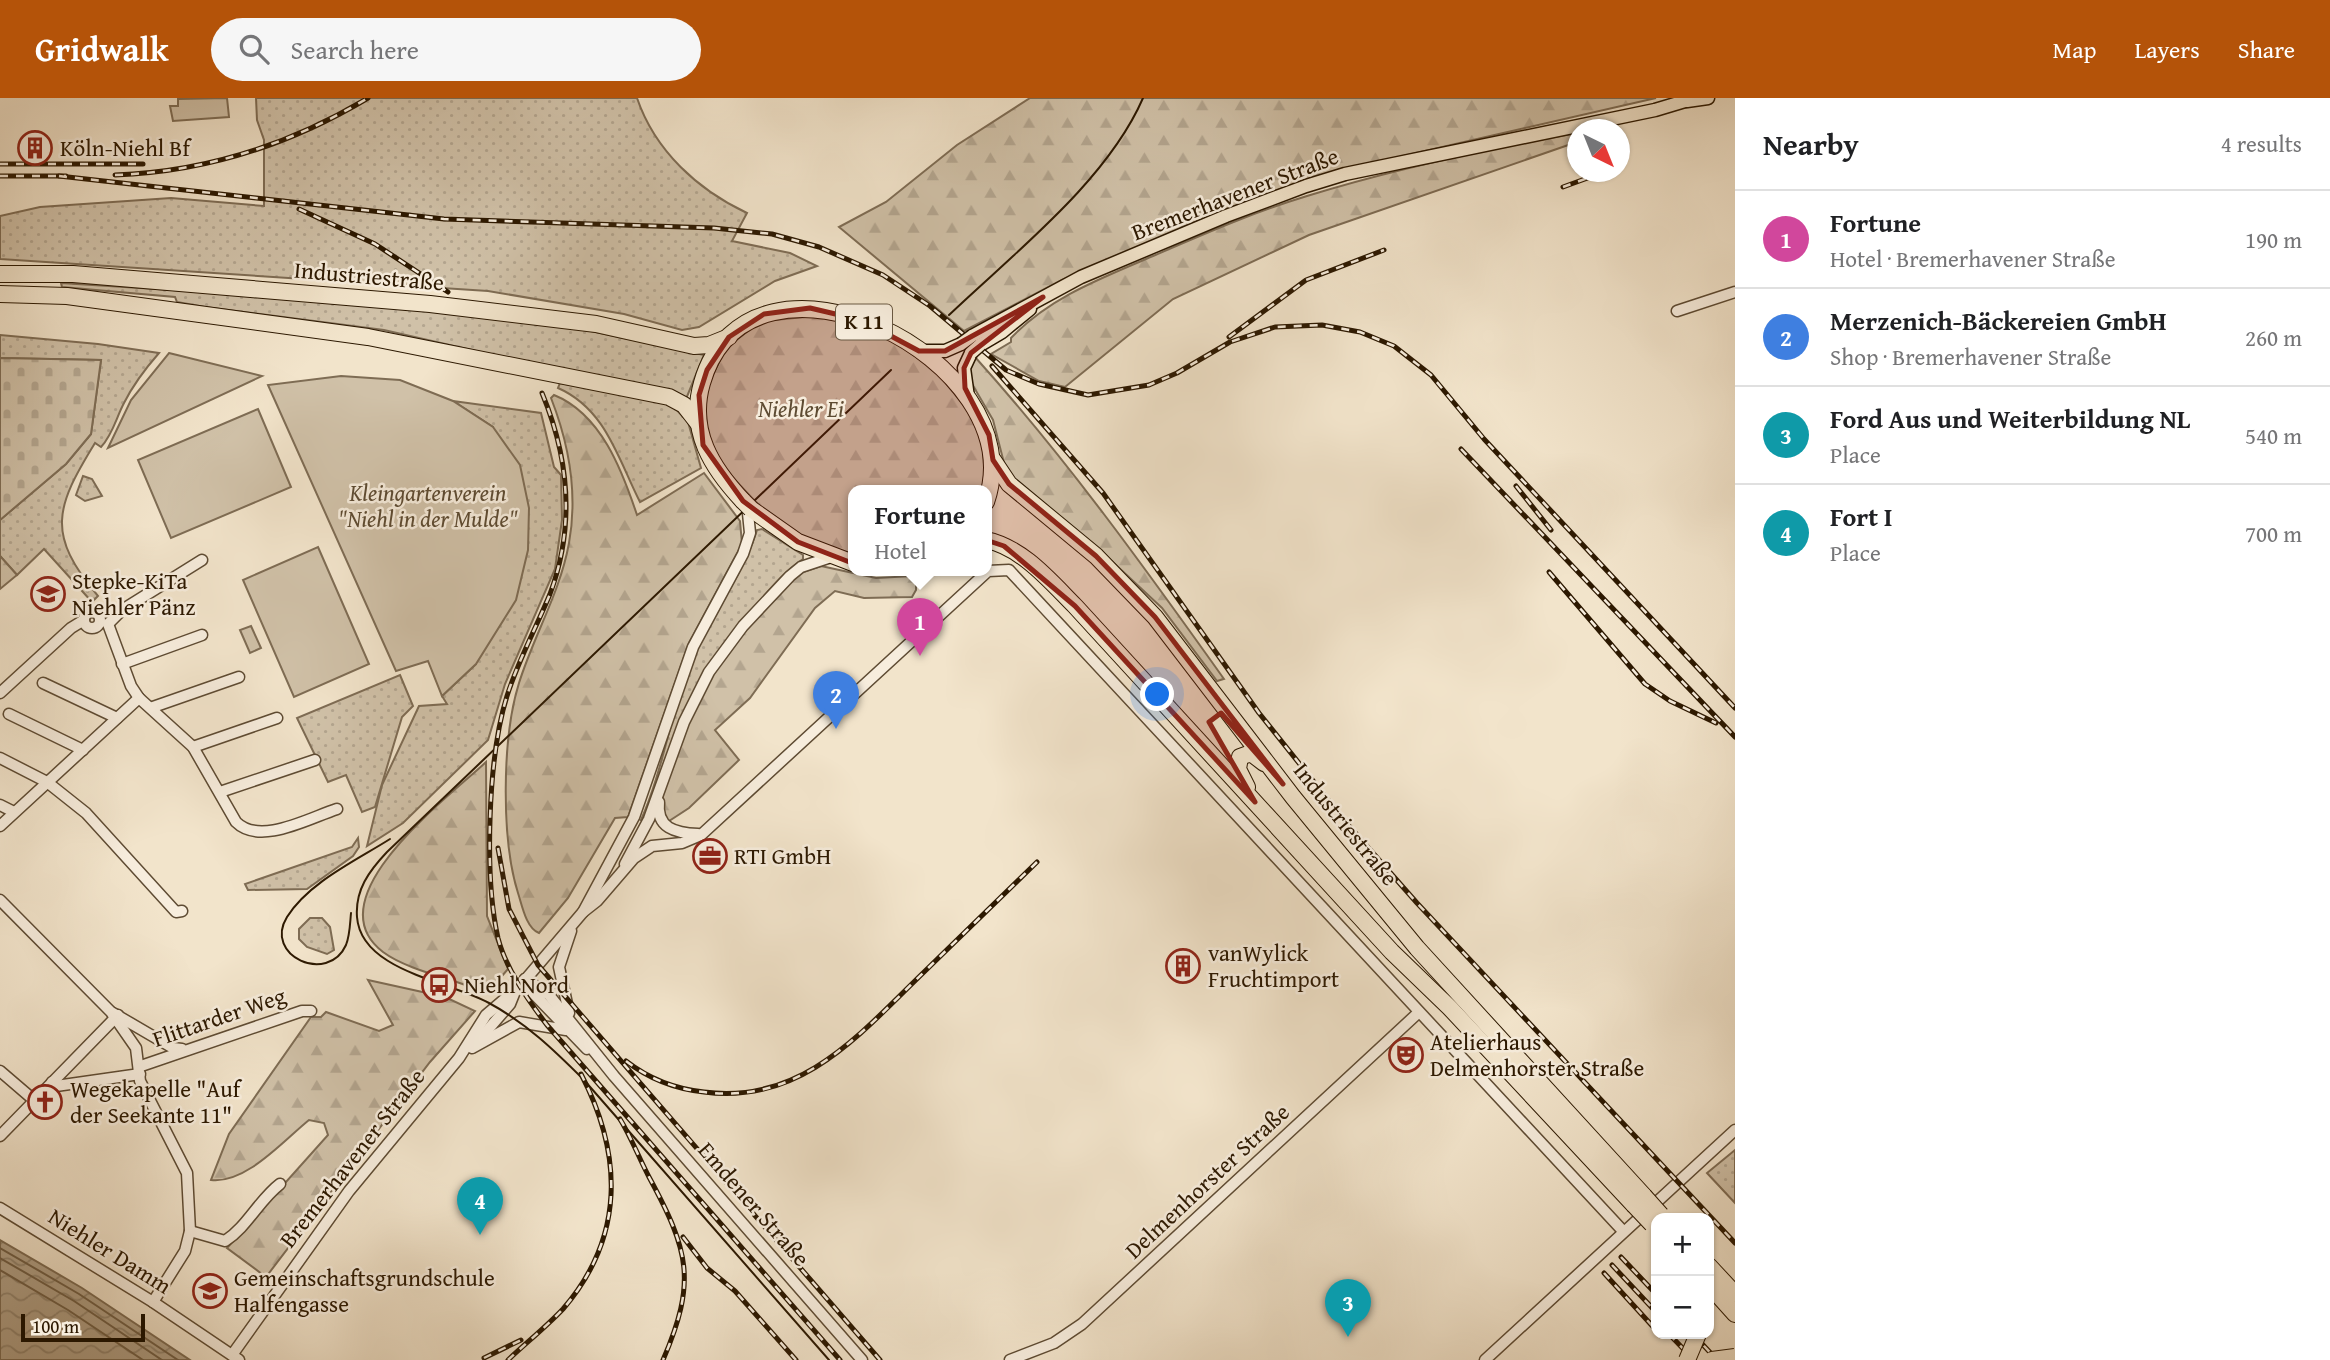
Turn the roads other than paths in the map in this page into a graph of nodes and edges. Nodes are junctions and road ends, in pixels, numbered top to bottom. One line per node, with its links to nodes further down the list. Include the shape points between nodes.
1 (1708, 98): 2 (main road, Bremerhavener Straße)
2 (1682, 101): 8 (main road, Bremerhavener Straße / K 11, via 1345,174 1226,216 1080,277 1043,297 1009,327)
3 (0, 274): 7 (highway, Industriestraße, via 73,274 430,304 596,324 694,346 709,345)
4 (1735, 292): 6 (street)
5 (0, 293): 11 (highway, via 66,296 381,339 669,397 684,405)
6 (1677, 311)
7 (738, 330): 9 (highway, K 11, via 777,310 820,309 862,320); 11 (highway, via 707,370 699,395)
8 (971, 344): 9 (main road, Bremerhavener Straße / K 11); 10 (main road, K 11, via 964,368)
9 (919, 351): 10 (highway, K 11)
10 (969, 398): 12 (highway, K 11, via 984,421)
11 (698, 423): 14 (highway, via 713,466)
12 (993, 455): 13 (highway, K 11); 37 (highway, Industriestraße, via 1009,484 1080,541 1155,617)
13 (989, 485)
14 (747, 508): 16 (highway, via 797,542); 44 (street, Bremerhavener Straße, via 748,542 693,647)
15 (992, 542): 40 (highway, Industriestraße, via 1013,551 1054,585)
16 (831, 556): 18 (highway); 38 (street, Bremerhavener Straße, via 796,571 724,649 694,699)
17 (202, 560): 21 (street)
18 (848, 562)
19 (992, 571): 56 (street, via 1009,570 1030,591)
20 (983, 576): 46 (street)
21 (104, 623): 23 (street); 26 (street, via 94,612 87,614)
22 (202, 635): 23 (street)
23 (122, 664): 27 (street)
24 (239, 677): 28 (street)
25 (43, 683): 30 (street)
26 (0, 693)
27 (139, 698): 28 (street); 30 (street)
28 (153, 708): 32 (street)
29 (9, 715): 33 (street)
30 (117, 718): 33 (street)
31 (277, 718): 32 (street)
32 (193, 747): 39 (street)
33 (83, 750): 36 (street)
34 (0, 758): 36 (street)
35 (314, 760): 39 (street)
36 (47, 782): 43 (street); 51 (street, via 98,824 176,912)
37 (1283, 785): 40 (highway, via 1258,757 1245,753 1238,769); 71 (highway, Industriestraße, via 1417,948)
38 (661, 789): 46 (street, Bremerhavener Straße, via 658,813 666,827); 47 (street, Bremerhavener Straße)
39 (220, 792): 42 (street, via 236,822 252,833)
40 (1255, 802): 71 (highway, Industriestraße, via 1392,952)
41 (0, 806): 43 (street)
42 (337, 809)
43 (14, 812): 45 (street)
44 (634, 817): 47 (street, Bremerhavener Straße); 52 (street, Bremerhavener Straße)
45 (0, 826)
46 (701, 835): 48 (street, via 682,843)
47 (638, 839): 48 (street); 49 (street, Bremerhavener Straße)
48 (652, 846): 49 (street, Bremerhavener Straße)
49 (620, 873): 52 (street, Bremerhavener Straße)
50 (0, 900): 57 (street)
51 (182, 911)
52 (580, 916): 53 (street, Bremerhavener Straße); 58 (street, Emdener Straße, via 559,967)
53 (525, 979): 54 (street, Bremerhavener Straße); 58 (street, Emdener Straße, via 549,995); 59 (street, Emdener Straße)
54 (516, 989): 60 (street, Bremerhavener Straße, via 510,1004); 62 (street, Bremerhavener Straße, via 486,1015)
55 (312, 1011): 61 (street, Flittarder Weg)
56 (1418, 1013): 75 (street); 87 (street, Delmenhorster Straße, via 1082,1324 1054,1343)
57 (114, 1015): 61 (street); 63 (street, via 136,1048); 66 (street)
58 (571, 1019): 65 (street, Emdener Straße)
59 (568, 1031): 60 (street, via 519,1022); 65 (street, Emdener Straße)
60 (472, 1048): 62 (street, Bremerhavener Straße)
61 (183, 1050): 63 (street, Flittarder Weg)
62 (459, 1058): 84 (street, Bremerhavener Straße, via 349,1191)
63 (140, 1070): 66 (street, Flittarder Weg, via 56,1086); 74 (street, via 140,1081 187,1173)
64 (0, 1071): 67 (street)
65 (614, 1076): 86 (street, Emdener Straße)
66 (52, 1083): 67 (street)
67 (35, 1101): 69 (street)
68 (1735, 1130): 75 (street)
69 (0, 1136)
70 (280, 1184): 74 (street, via 225,1241)
71 (1639, 1201): 73 (highway, Industriestraße, bridge)
72 (0, 1208): 81 (street, Niehler Damm)
73 (1651, 1213)
74 (190, 1231): 81 (street, via 185,1251)
75 (1623, 1231): 88 (street)
76 (1714, 1268): 78 (highway)
77 (1714, 1270): 80 (highway)
78 (1735, 1286)
79 (1714, 1291): 82 (highway)
80 (1735, 1294)
81 (153, 1302): 84 (street, Niehler Damm)
82 (1735, 1314)
83 (1697, 1339): 89 (highway, bridge)
84 (235, 1357)
85 (1735, 1357): 90 (highway, bridge)
86 (862, 1360)
87 (1010, 1360)
88 (1485, 1360)
89 (1687, 1360)
90 (1712, 1360)

